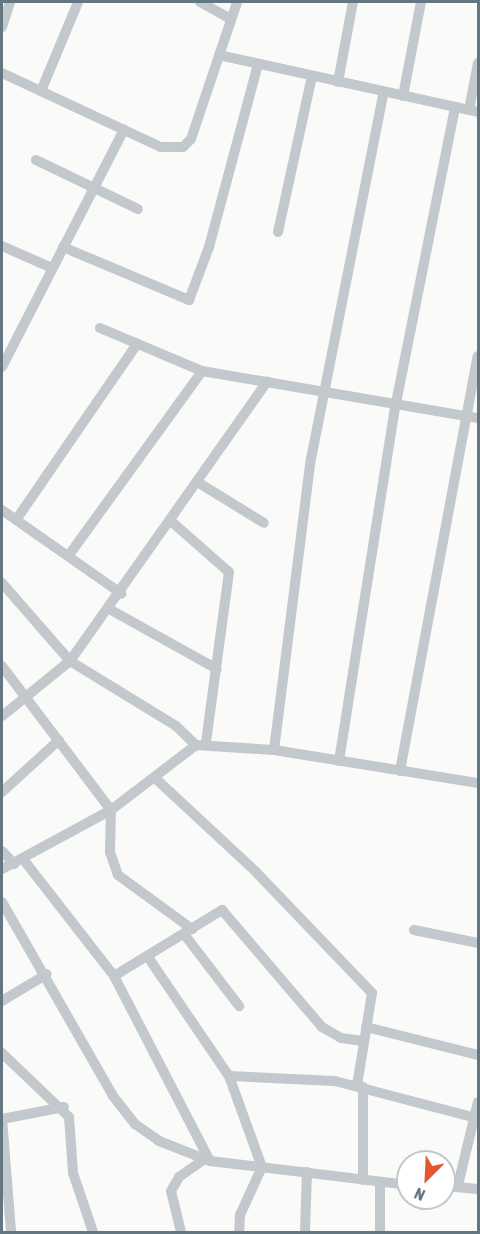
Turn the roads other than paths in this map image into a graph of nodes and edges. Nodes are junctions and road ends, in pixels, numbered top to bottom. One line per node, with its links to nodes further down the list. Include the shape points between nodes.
1 (10, 2): 8 (street)
2 (78, 2): 15 (street)
3 (200, 2): 7 (street)
4 (237, 2): 7 (street)
5 (353, 2): 14 (street)
6 (421, 2): 17 (street)
7 (231, 19): 9 (street)
8 (2, 27)
9 (219, 55): 11 (street); 20 (street, via 191,139 183,147 161,147)
10 (478, 63): 19 (street)
11 (258, 64): 13 (street); 26 (street, via 209,247 189,300)
12 (2, 73): 15 (street)
13 (312, 76): 14 (street); 24 (street)
14 (338, 82): 16 (street)
15 (41, 91): 20 (street)
16 (384, 92): 17 (street); 34 (street)
17 (403, 96): 18 (street)
18 (454, 107): 19 (street); 35 (street)
19 (473, 111)
20 (124, 130): 22 (street)
21 (36, 160): 22 (street)
22 (94, 188): 23 (street); 26 (street)
23 (138, 209)
24 (278, 232)
25 (2, 246): 27 (street)
26 (63, 247): 27 (street)
27 (52, 268): 31 (street)
28 (100, 328): 29 (street)
29 (137, 344): 32 (street); 40 (street)
30 (478, 356): 36 (street)
31 (2, 367)
32 (202, 371): 33 (street); 43 (street)
33 (267, 382): 34 (street); 38 (street)
34 (326, 390): 35 (street); 54 (street, via 311,459)
35 (396, 403): 36 (street); 55 (street)
36 (463, 416): 37 (street); 56 (street)
37 (478, 418)
38 (199, 483): 41 (street); 42 (street)
39 (2, 512): 40 (street)
40 (16, 520): 43 (street)
41 (172, 522): 45 (street); 49 (street, via 229,573)
42 (264, 523)
43 (69, 555): 45 (street)
44 (2, 583): 47 (street)
45 (122, 594): 46 (street)
46 (111, 610): 47 (street); 49 (street)
47 (70, 661): 50 (street); 53 (street)
48 (2, 666): 50 (street)
49 (218, 669): 53 (street)
50 (25, 696): 51 (street); 52 (street)
51 (2, 716)
52 (59, 740): 59 (street); 60 (street)
53 (201, 744): 54 (street); 57 (street)
54 (274, 750): 55 (street)
55 (339, 761): 56 (street)
56 (400, 771): 58 (street)
57 (155, 778): 60 (street); 73 (street, via 365,983 375,998)
58 (478, 783)
59 (2, 792)
60 (111, 810): 62 (street); 66 (street, via 110,852 118,875)
61 (2, 851): 62 (street)
62 (18, 861): 63 (street); 70 (street)
63 (2, 869)
64 (2, 902): 69 (street)
65 (414, 930): 67 (street)
66 (188, 931): 68 (street); 72 (street); 74 (street, via 222,909 322,1027 341,1038)
67 (478, 943)
68 (148, 957): 70 (street); 77 (street)
69 (47, 974): 71 (street); 83 (street, via 78,1040 135,1124 184,1154)
70 (114, 976): 83 (street)
71 (2, 1001)
72 (239, 1006)
73 (366, 1027): 74 (street); 76 (street)
74 (363, 1041): 78 (street)
75 (2, 1053): 80 (street)
76 (478, 1054)
77 (229, 1076): 78 (street, via 296,1077); 84 (street)
78 (360, 1087): 81 (street); 86 (street)
79 (478, 1102): 81 (street)
80 (64, 1107): 82 (street); 92 (street, via 72,1126 78,1195)
81 (472, 1117): 89 (street)
82 (2, 1119): 91 (street)
83 (208, 1160): 84 (street); 93 (street, via 179,1177 171,1191)
84 (262, 1167): 85 (street); 94 (street, via 240,1215)
85 (306, 1172): 86 (street); 95 (street)
86 (363, 1180): 87 (street)
87 (380, 1183): 88 (street); 96 (street)
88 (396, 1184)
89 (458, 1185): 90 (street)
90 (478, 1190)
91 (7, 1225)
92 (93, 1233)
93 (181, 1233)
94 (238, 1233)
95 (304, 1233)
96 (380, 1233)

